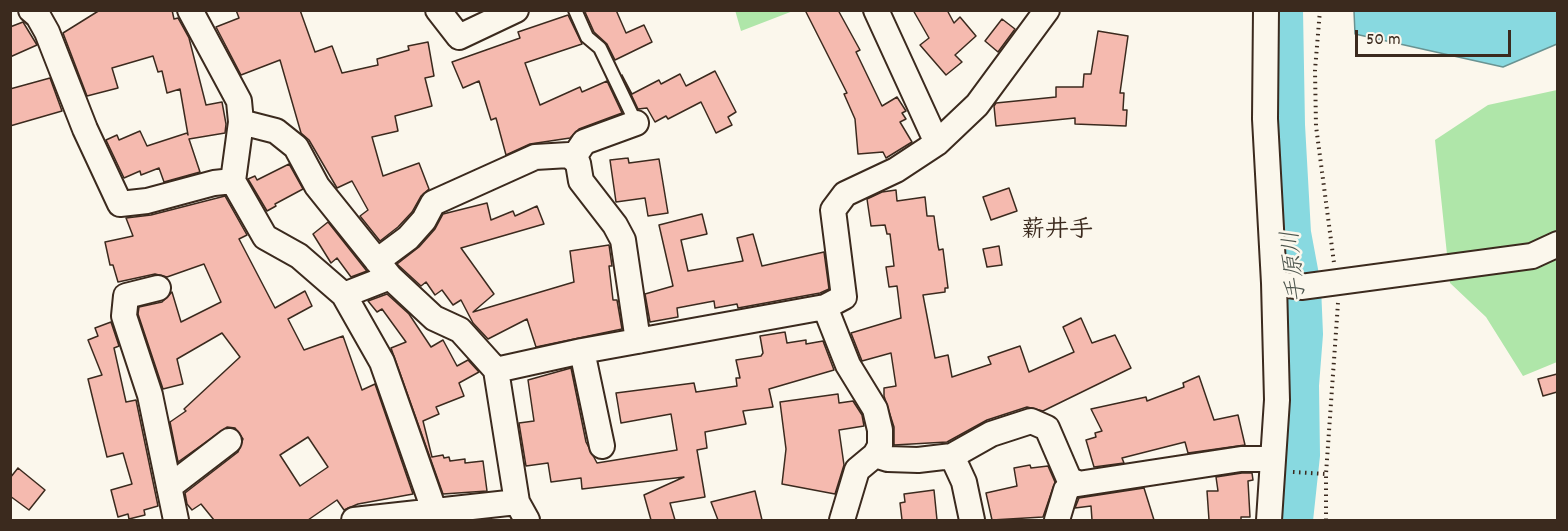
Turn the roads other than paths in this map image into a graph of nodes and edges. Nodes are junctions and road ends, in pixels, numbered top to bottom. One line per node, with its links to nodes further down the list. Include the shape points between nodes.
1 (32, 10): 13 (street, via 48,32 85,129 120,204)
2 (190, 10): 9 (street, via 239,101)
3 (438, 10): 4 (street, via 459,36)
4 (516, 10)
5 (575, 10): 10 (lane, via 587,37 600,48)
6 (876, 10): 11 (street)
7 (1047, 10): 11 (street, via 977,105)
8 (1266, 10): 16 (street, via 1265,119)
9 (241, 122): 13 (street); 15 (street, via 276,131 296,147 317,186)
10 (636, 123): 12 (street, via 584,142)
11 (937, 143): 19 (street, via 896,170 844,194 832,210 843,297)
12 (574, 157): 15 (street, via 535,157 433,203 424,220); 20 (street, via 581,181 623,240)
13 (233, 181): 18 (street, via 265,237 299,256)
14 (1557, 244): 16 (street, via 1532,256 1301,287)
15 (383, 269): 18 (street); 22 (street, via 434,318 460,330)
16 (1274, 283): 27 (street, via 1277,400)
17 (158, 288): 29 (street, via 126,296 124,316 150,395)
18 (344, 295): 30 (street, via 382,362)
19 (825, 307): 20 (street); 25 (street, via 848,365 875,409 880,446)
20 (638, 341): 21 (street)
21 (582, 351): 22 (street); 24 (street)
22 (496, 370): 31 (street)
23 (230, 441): 29 (street)
24 (602, 446)
25 (875, 455): 26 (street, via 918,460); 34 (street, via 857,470)
26 (952, 456): 28 (street, via 991,434 1031,422 1047,428 1069,479); 35 (street, via 964,482)
27 (1272, 465): 28 (street, via 1240,459); 37 (street)
28 (1075, 482): 36 (street, via 1066,490)
29 (170, 487): 32 (street)
30 (434, 510): 31 (street); 33 (street)
31 (522, 511)
32 (175, 520)
33 (354, 520)
34 (842, 520)
35 (972, 520)
36 (1057, 520)
37 (1269, 520)

